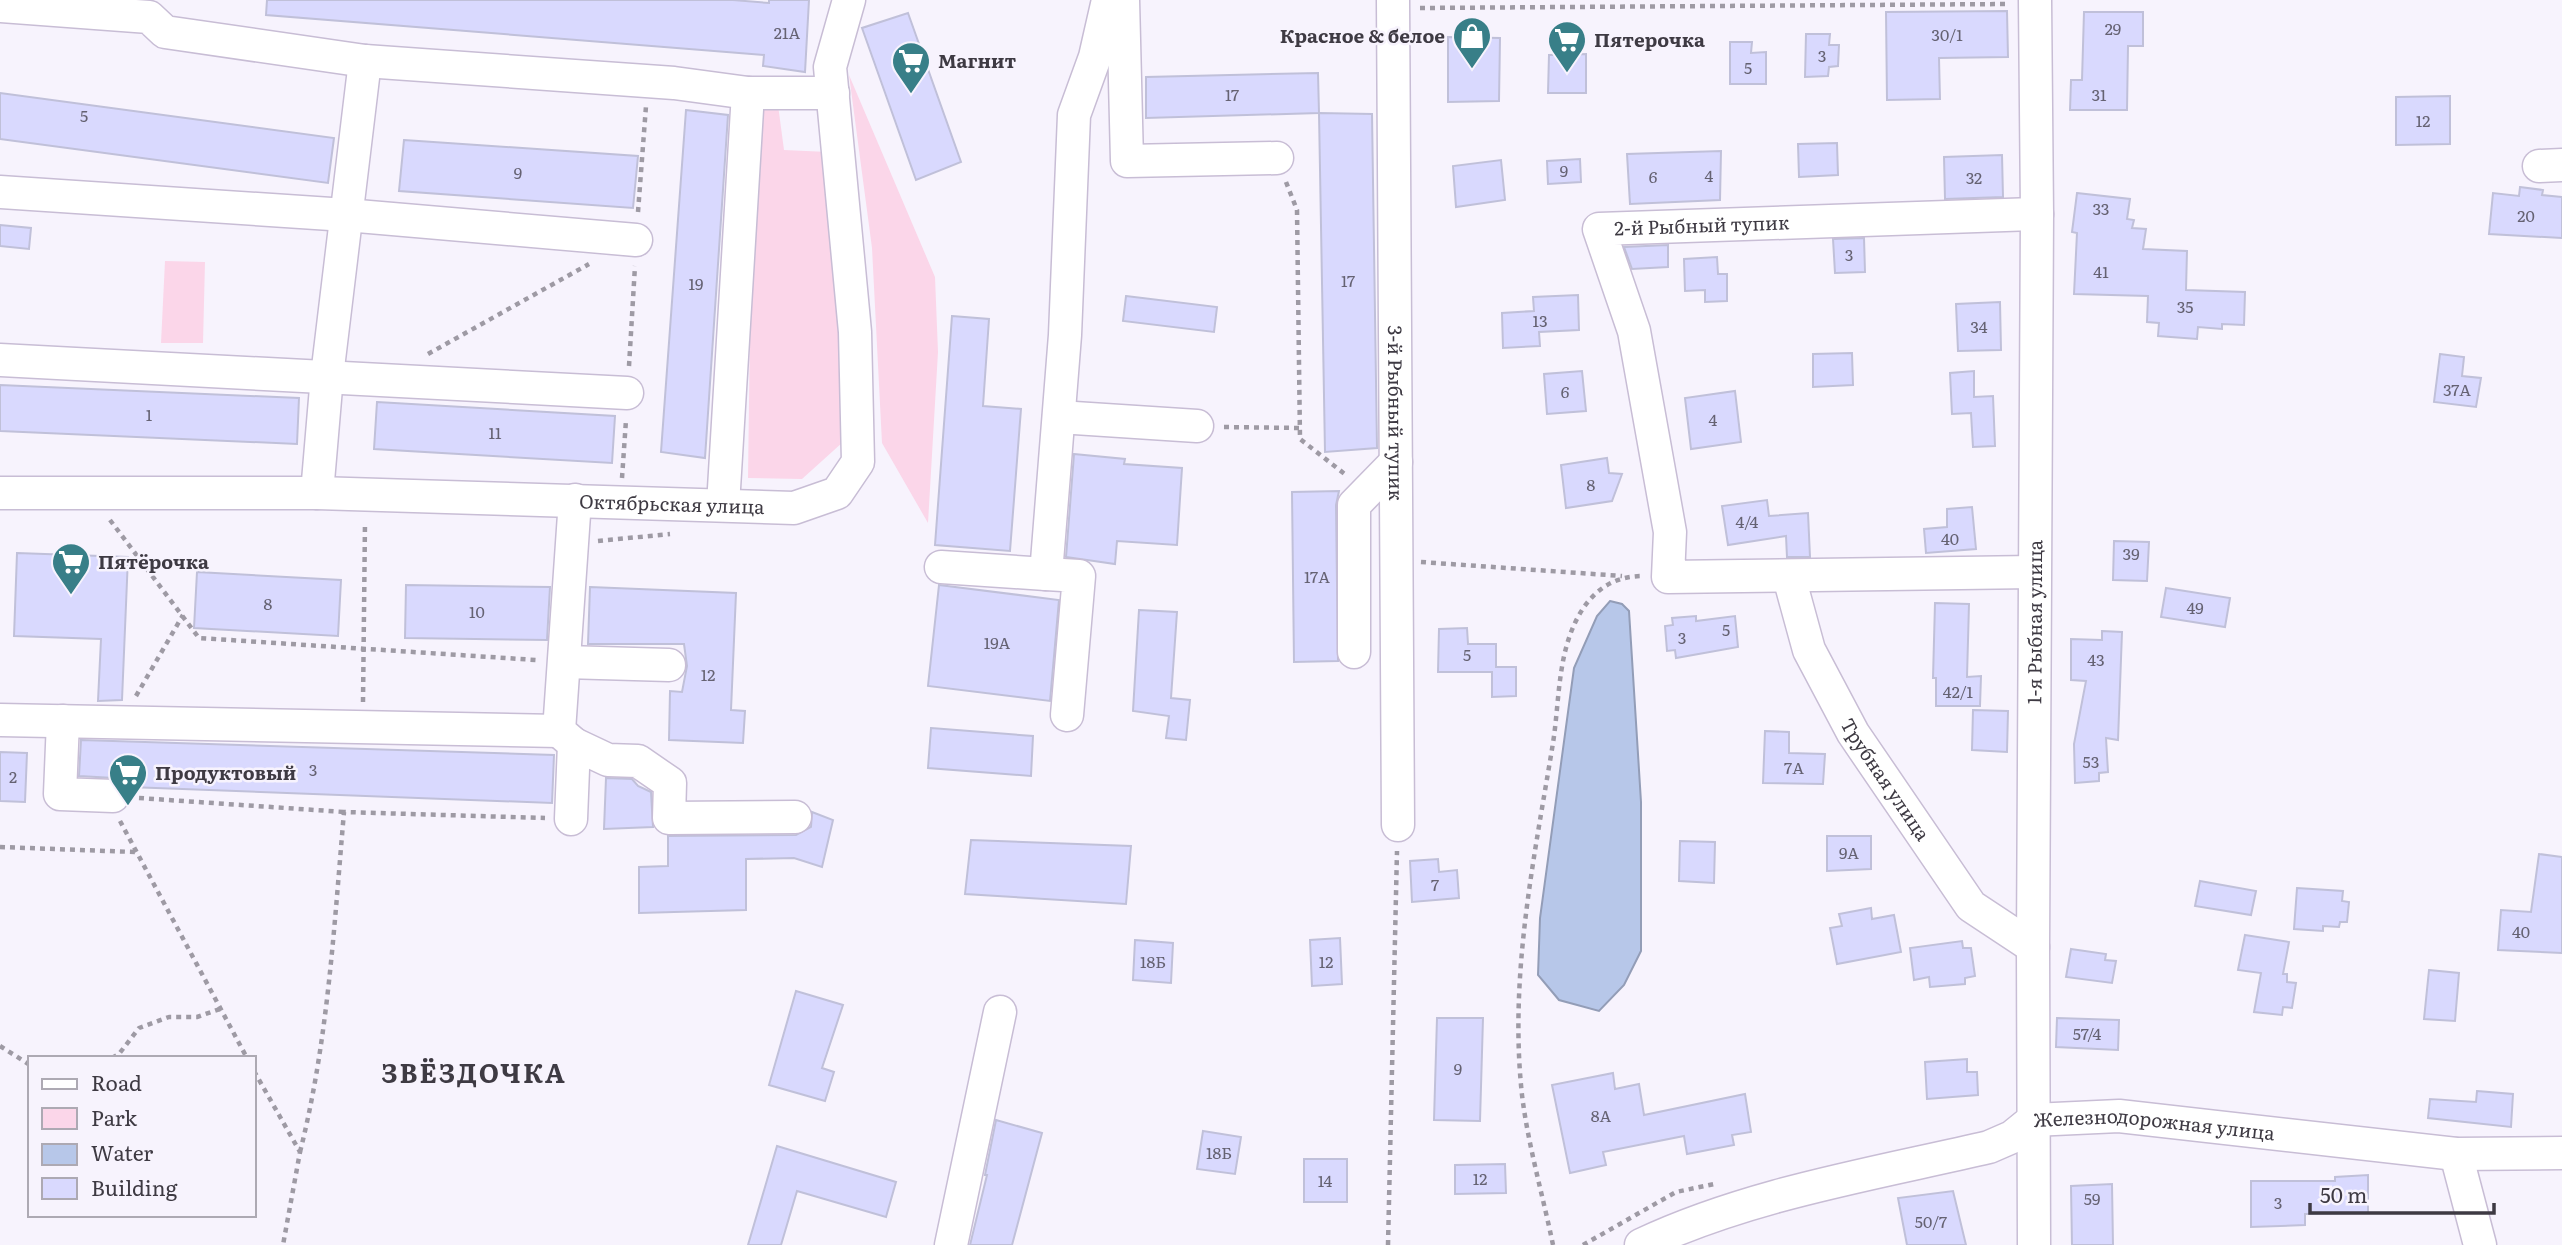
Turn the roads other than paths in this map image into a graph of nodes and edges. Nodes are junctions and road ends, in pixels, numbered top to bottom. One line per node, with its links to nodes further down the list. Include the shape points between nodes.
1 (849, 0): 9 (street, Октябрьская улица, via 830,67)
2 (1108, 0): 18 (street, via 1095,57 1074,115)
3 (1123, 0): 10 (street, via 1127,162)
4 (2026, 2): 12 (street, 1-я Рыбная улица)
5 (1393, 4): 20 (street, 3-й Рыбный тупик)
6 (0, 6): 7 (street, via 149,17 166,32)
7 (365, 61): 8 (street, via 648,80); 13 (street)
8 (748, 93): 9 (street); 24 (street)
9 (833, 93): 24 (street, Октябрьская улица, via 855,332 858,462 837,493 794,508)
10 (1277, 158)
11 (0, 192): 13 (street)
12 (2038, 214): 26 (street, 1-я Рыбная улица); 28 (street, 2-й Рыбный тупик, via 1599,229 1634,331 1670,532 1668,577)
13 (346, 215): 14 (street); 16 (street)
14 (636, 240)
15 (0, 360): 16 (street)
16 (327, 376): 17 (street); 22 (street)
17 (627, 393)
18 (1059, 417): 19 (street); 27 (street)
19 (1197, 426)
20 (1396, 462): 29 (street, via 1354,505); 39 (street, 3-й Рыбный тупик)
21 (0, 493): 22 (street, Октябрьская улица)
22 (317, 493): 23 (street, Октябрьская улица)
23 (575, 500): 24 (street, Октябрьская улица); 30 (street)
24 (723, 505)
25 (941, 567): 27 (street)
26 (2034, 572): 28 (street); 40 (street, 1-я Рыбная улица)
27 (1046, 574): 32 (street, via 1079,576)
28 (1789, 577): 40 (street, Трубная улица, via 1810,649 1853,733 1971,906)
29 (1354, 652)
30 (565, 662): 31 (street); 35 (street)
31 (669, 665)
32 (1067, 715)
33 (0, 720): 34 (street)
34 (63, 721): 35 (street, via 361,727); 36 (street, via 60,794)
35 (567, 738): 37 (street, via 608,760 639,761 670,783 669,818); 38 (street)
36 (113, 796)
37 (795, 817)
38 (570, 819)
39 (1398, 825)
40 (2033, 947): 42 (street, 1-я Рыбная улица)
41 (1000, 1012): 46 (street)
42 (2033, 1120): 44 (street, Железнодорожная улица, via 2119,1116); 45 (street, Железнодорожная улица, via 2012,1137 1989,1147 1744,1206); 47 (street, 1-я Рыбная улица)
43 (2562, 1153): 44 (street, Железнодорожная улица)
44 (2456, 1154): 48 (street)
45 (1654, 1242)
46 (951, 1245)
47 (2034, 1245)
48 (2480, 1245)

